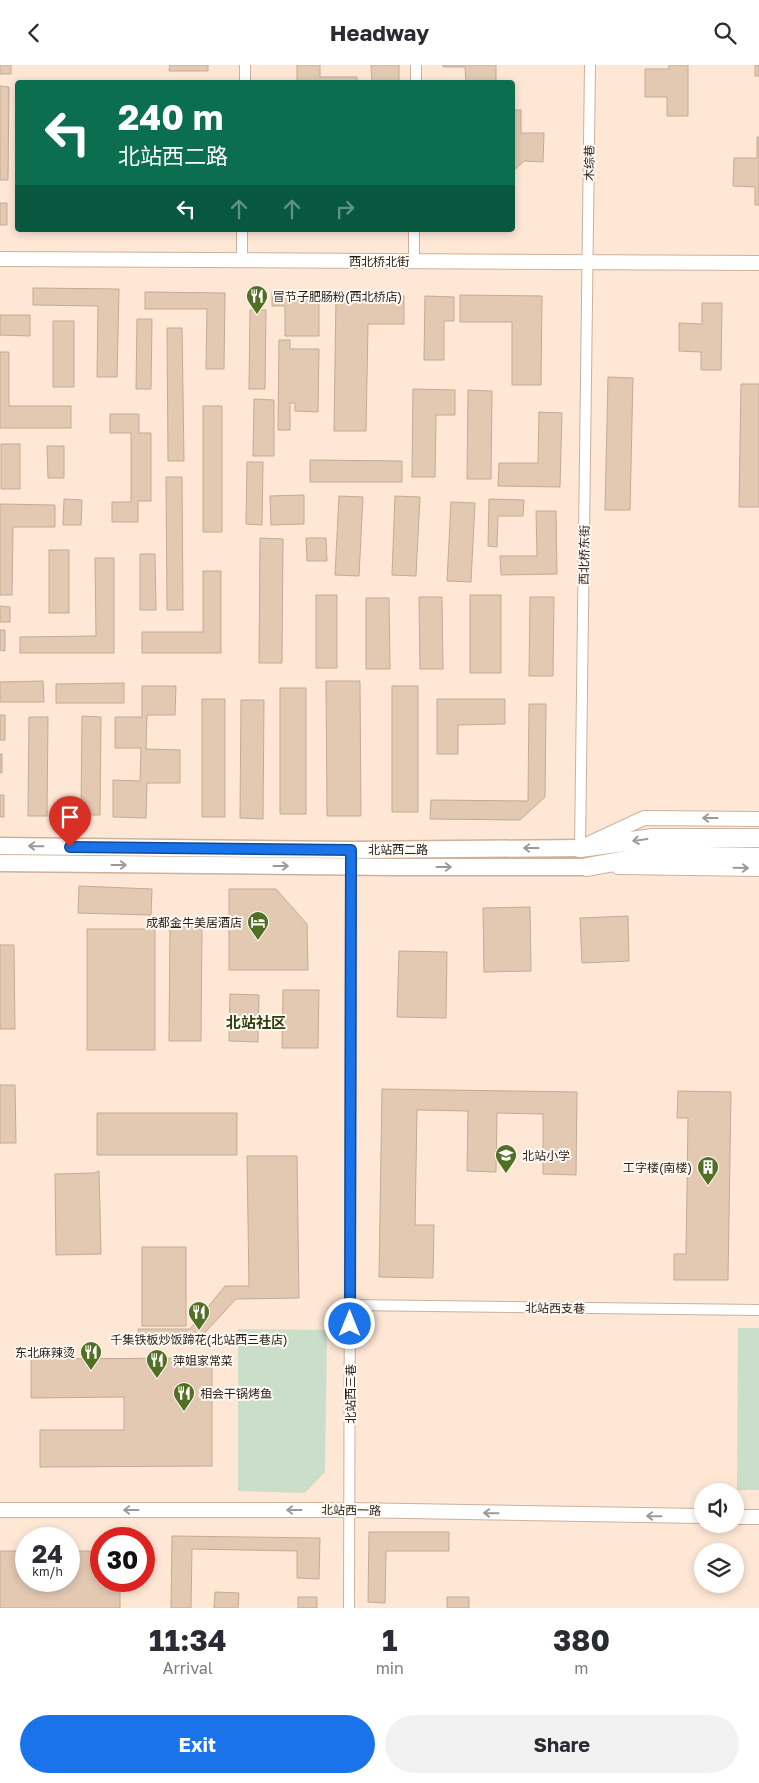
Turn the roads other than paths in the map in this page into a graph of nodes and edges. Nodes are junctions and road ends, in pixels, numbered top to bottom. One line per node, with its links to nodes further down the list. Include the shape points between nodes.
1 (245, 65): 4 (street)
2 (416, 65): 5 (street)
3 (590, 65): 11 (street, 木综巷)
4 (245, 80)
5 (416, 80)
6 (242, 232): 9 (street)
7 (414, 232): 10 (street)
8 (0, 259): 9 (street, 西北桥北街)
9 (242, 260): 10 (street, 西北桥北街)
10 (414, 261): 11 (street, 西北桥北街)
11 (588, 262): 12 (street, 西北桥北街); 16 (street, 西北桥东街)
12 (759, 263)
13 (759, 819): 16 (street, 北站西二路, one-way to 16, via 644,818)
14 (759, 839): 16 (highway, one-way to 16, via 652,838)
15 (0, 846): 17 (main road, 北站西二路, one-way to 15)
16 (580, 848): 17 (main road, 北站西二路, one-way to 17)
17 (351, 850): 20 (street, 北站西三巷)
18 (759, 857): 21 (highway, via 652,855)
19 (0, 863): 20 (main road, 北站西二路, one-way to 20)
20 (351, 867): 21 (main road, 北站西二路, one-way to 21); 23 (street, 北站西三巷)
21 (587, 867): 22 (street, 北站西二路, one-way to 22)
22 (759, 869)
23 (350, 1305): 24 (street, 北站西支巷); 26 (street, 北站西三巷)
24 (759, 1310)
25 (0, 1510): 26 (street, 北站西一路, one-way to 25)
26 (350, 1510): 27 (street, 北站西一路, one-way to 26); 30 (street, 北站西三巷)
27 (694, 1516)
28 (744, 1517): 29 (street)
29 (759, 1517)
30 (349, 1608)

